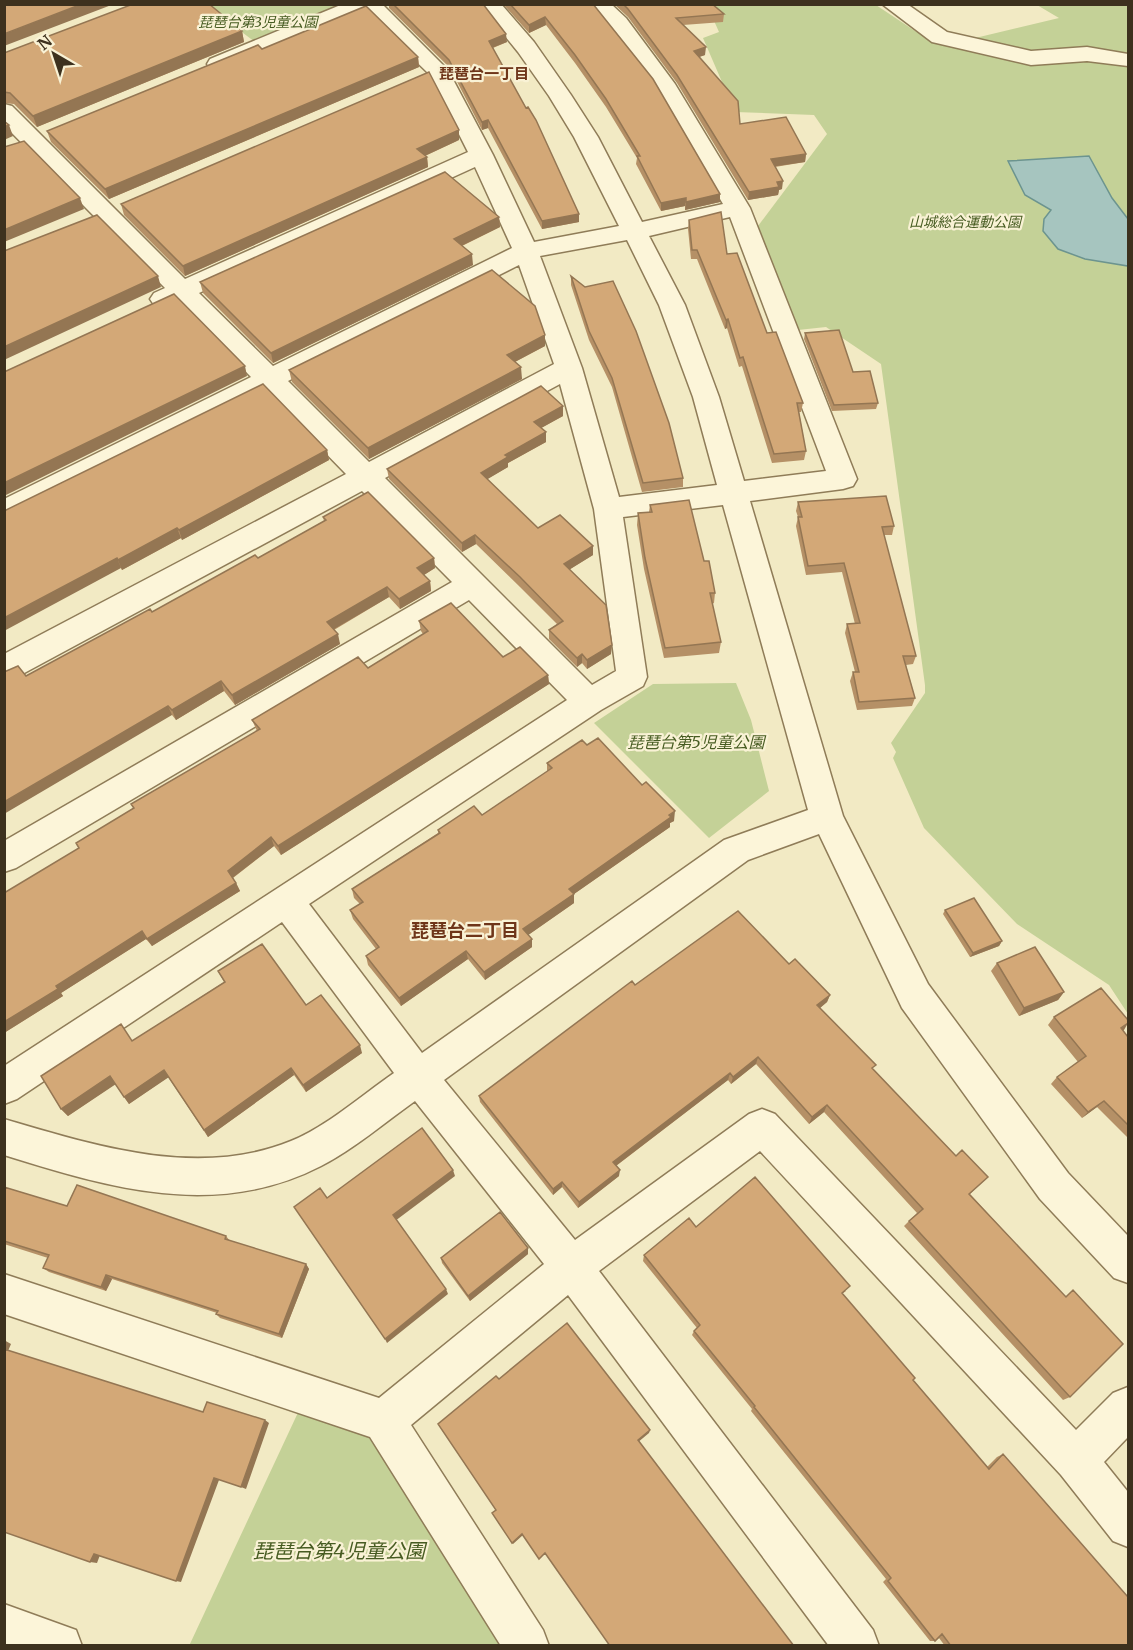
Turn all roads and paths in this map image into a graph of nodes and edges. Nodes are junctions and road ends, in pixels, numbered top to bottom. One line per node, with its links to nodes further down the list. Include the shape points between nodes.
1 (363, 4): 7 (street)
2 (369, 4): 9 (street, via 426,74)
3 (489, 4): 11 (street, via 526,46 560,95)
4 (598, 4): 10 (street, via 618,23 664,84)
5 (892, 4): 6 (street, via 940,37 952,40 1031,58 1087,54)
6 (1128, 60)
7 (198, 72)
8 (4, 111): 13 (street)
9 (481, 155): 12 (street); 13 (street)
10 (738, 208): 11 (street); 18 (street, via 843,479)
11 (635, 231): 12 (street); 18 (street, via 690,351)
12 (526, 251): 15 (street); 16 (street)
13 (182, 290): 14 (street); 16 (street)
14 (140, 310)
15 (569, 368): 17 (street); 19 (street)
16 (269, 379): 17 (street); 20 (street)
17 (366, 476): 21 (street); 22 (street)
18 (736, 495): 19 (street); 24 (street)
19 (608, 509): 23 (street, via 632,677)
20 (4, 513)
21 (472, 584): 23 (street); 25 (street)
22 (4, 669)
23 (589, 702): 26 (street)
24 (827, 817): 27 (street, via 736,850); 30 (street, via 915,996 1054,1186)
25 (4, 858)
26 (288, 903): 27 (street); 28 (street)
27 (418, 1076): 29 (street, via 319,1146 295,1159 236,1175 179,1178 106,1165); 31 (street)
28 (4, 1087)
29 (4, 1137)
30 (1128, 1264)
31 (571, 1267): 34 (street); 35 (street, via 762,1127); 40 (street)
32 (4, 1294): 34 (street)
33 (1128, 1408): 35 (street)
34 (384, 1421): 39 (street)
35 (1076, 1460): 36 (street)
36 (1128, 1526)
37 (4, 1626): 38 (street)
38 (60, 1646)
39 (527, 1646)
40 (857, 1646)

